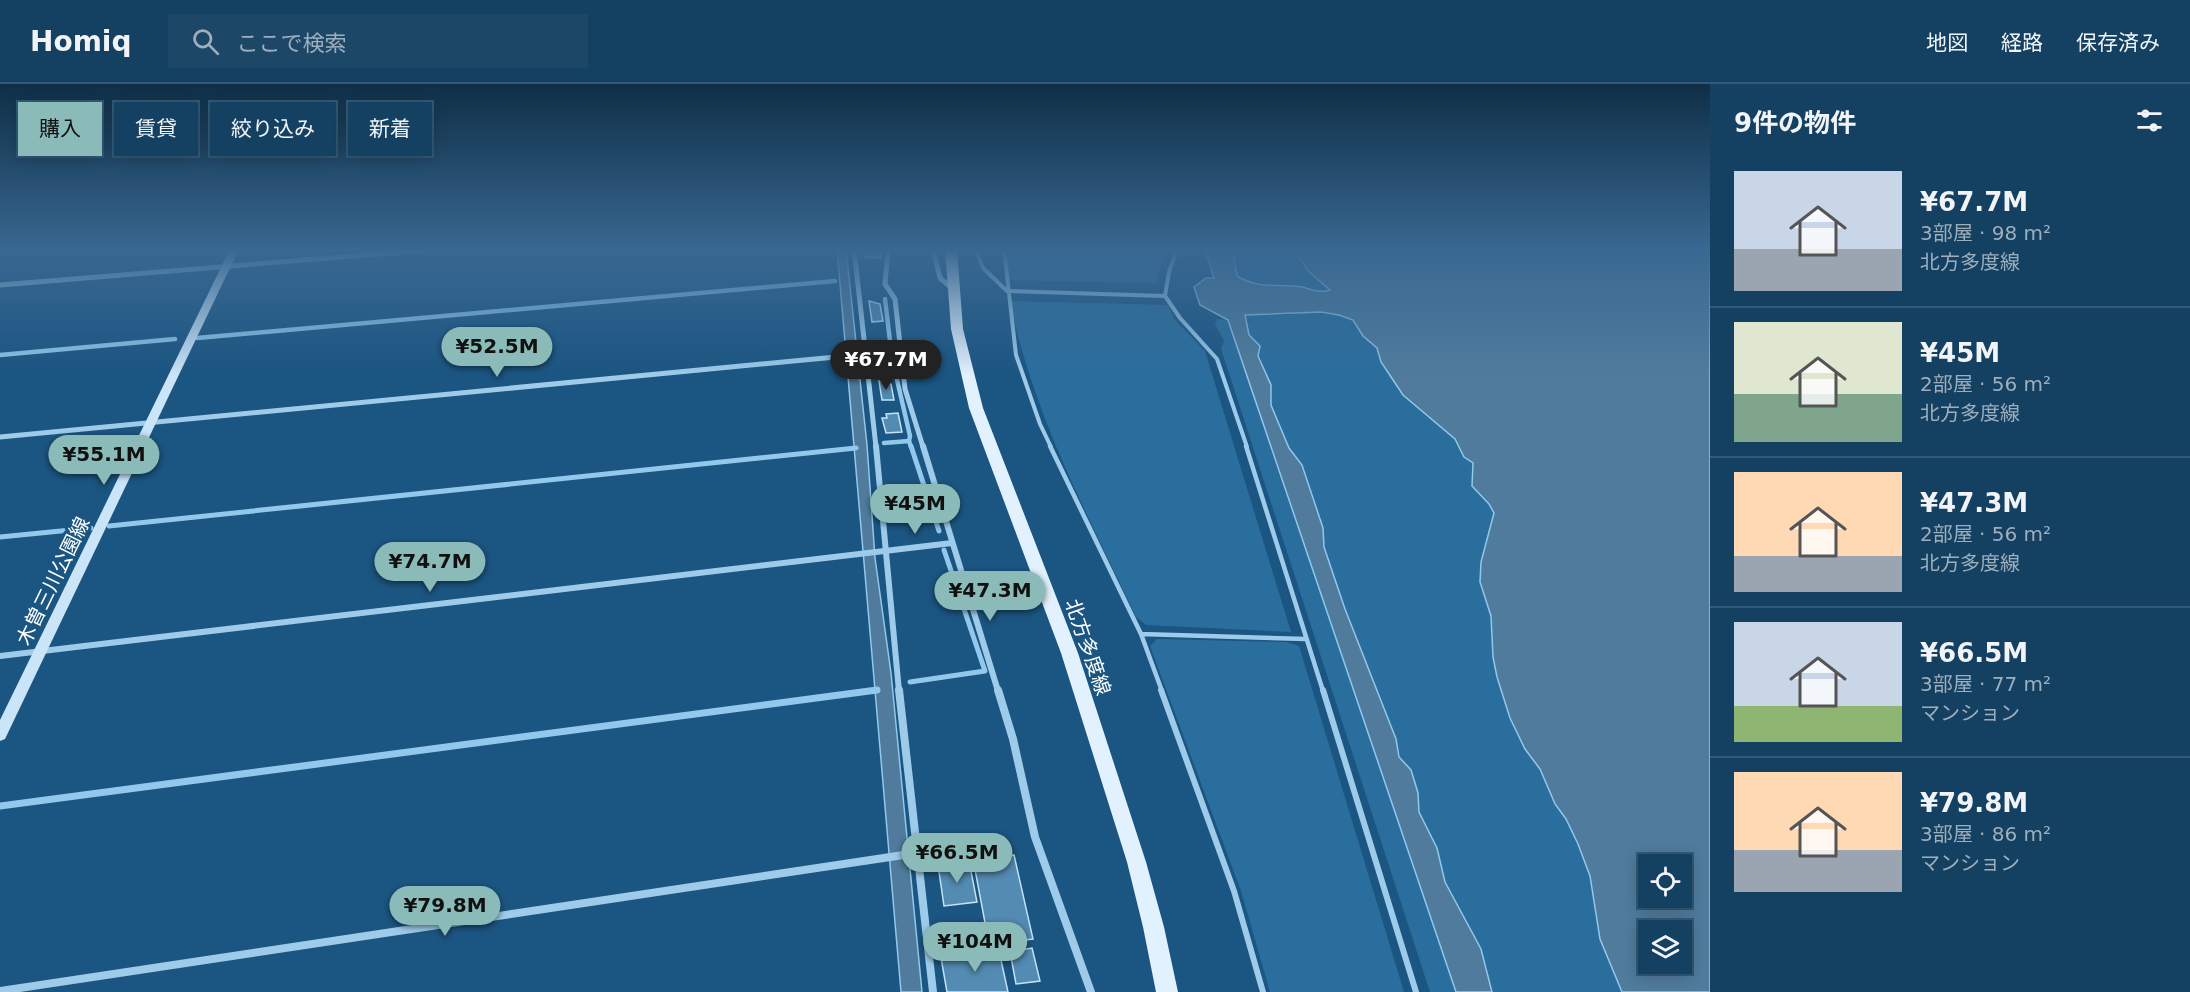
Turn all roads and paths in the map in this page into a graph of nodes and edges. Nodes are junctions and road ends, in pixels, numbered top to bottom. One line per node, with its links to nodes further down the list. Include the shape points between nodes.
1 (214, 291): 10 (main road, 木曽三川公園線)
2 (857, 291): 9 (street)
3 (890, 291): 12 (street, via 895,299 905,389)
4 (952, 291): 23 (main road, 北方多度線, via 959,339 978,411 1053,608 1129,834)
5 (1007, 291): 14 (lane, via 1016,355 1040,424)
6 (1019, 291): 8 (lane)
7 (1166, 291): 8 (lane)
8 (1165, 296): 15 (lane, via 1217,359)
9 (864, 354): 10 (street); 13 (street)
10 (152, 423): 11 (street); 16 (main road, 木曽三川公園線)
11 (0, 438)
12 (952, 543): 13 (street); 22 (street, via 1013,739 1035,837)
13 (883, 551): 16 (street); 19 (street)
14 (1142, 634): 15 (lane); 24 (lane, via 1234,891)
15 (1306, 639): 25 (lane)
16 (40, 651): 17 (street); 18 (main road, 木曽三川公園線)
17 (0, 656)
18 (0, 735)
19 (914, 853): 20 (street); 21 (street)
20 (0, 991)
21 (933, 992)
22 (1091, 992)
23 (1167, 992)
24 (1263, 992)
25 (1416, 992)

